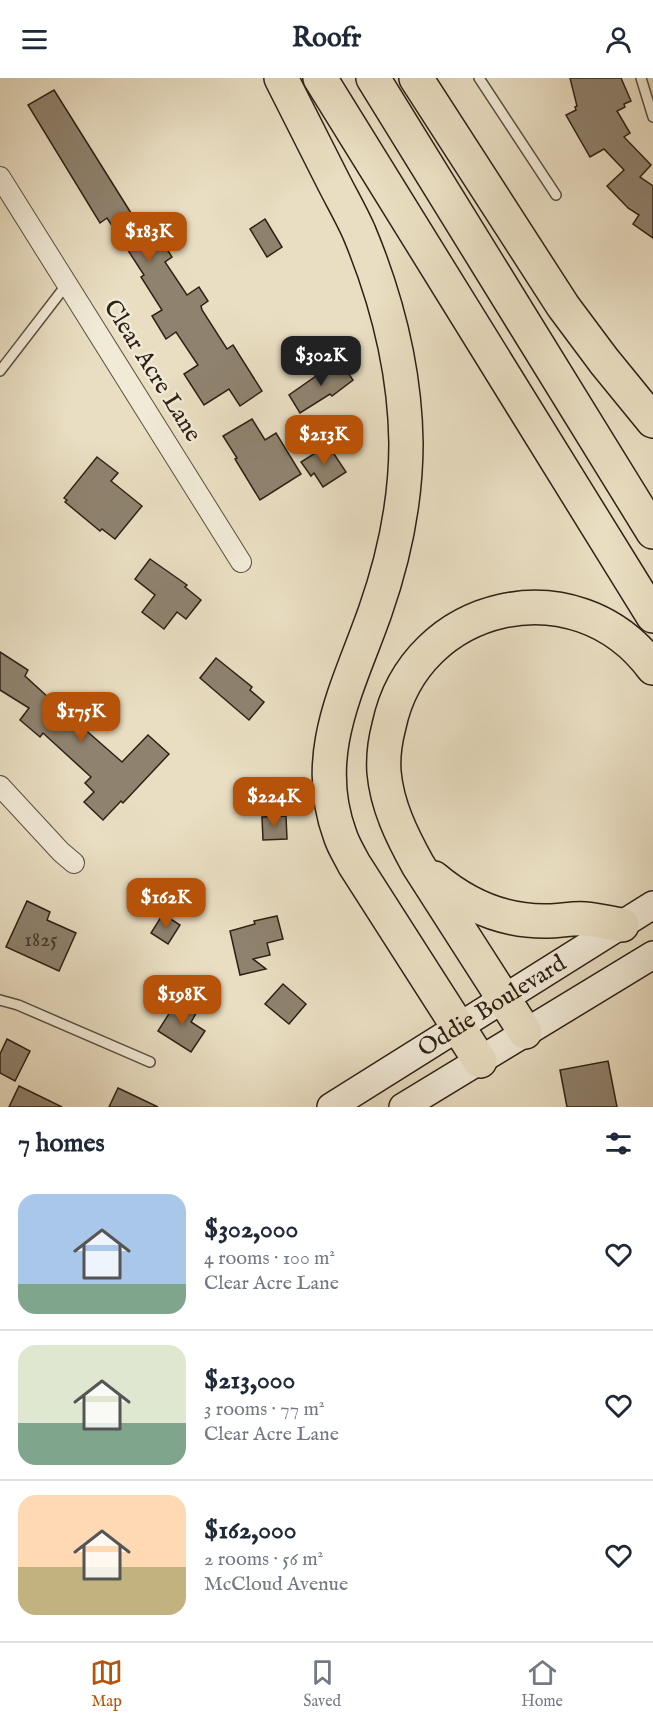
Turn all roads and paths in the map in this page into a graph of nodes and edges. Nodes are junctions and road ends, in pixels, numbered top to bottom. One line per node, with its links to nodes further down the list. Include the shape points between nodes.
1 (281, 78): 25 (highway, via 358,231 381,291 404,392 402,503 392,557 337,717 329,771 332,801 340,835 354,864)
2 (320, 78): 15 (highway)
3 (373, 78): 13 (highway)
4 (416, 78): 12 (highway, via 563,306)
5 (479, 78): 9 (lane)
6 (641, 78): 7 (lane)
7 (653, 117)
8 (0, 177): 10 (street, Clear Acre Lane)
9 (556, 195)
10 (68, 284): 11 (lane); 14 (street, Clear Acre Lane)
11 (0, 371)
12 (653, 421)
13 (653, 532)
14 (241, 562)
15 (653, 616)
16 (653, 668): 19 (highway, via 609,628 588,616 548,607 518,607 488,614 438,642 419,660 401,687 385,743 384,772 390,804)
17 (0, 786): 18 (street)
18 (74, 863)
19 (418, 865): 21 (highway, via 446,889 492,913 519,920 585,919); 23 (highway)
20 (653, 905): 21 (main road, Oddie Boulevard)
21 (622, 925): 23 (main road, Oddie Boulevard)
22 (653, 956): 26 (main road, Oddie Boulevard)
23 (504, 999): 25 (main road, Oddie Boulevard); 26 (highway)
24 (0, 1000): 28 (lane)
25 (458, 1027): 27 (highway); 29 (main road, Oddie Boulevard)
26 (525, 1032): 27 (main road, Oddie Boulevard)
27 (480, 1061): 30 (main road, Oddie Boulevard)
28 (150, 1062)
29 (331, 1107)
30 (403, 1107)

